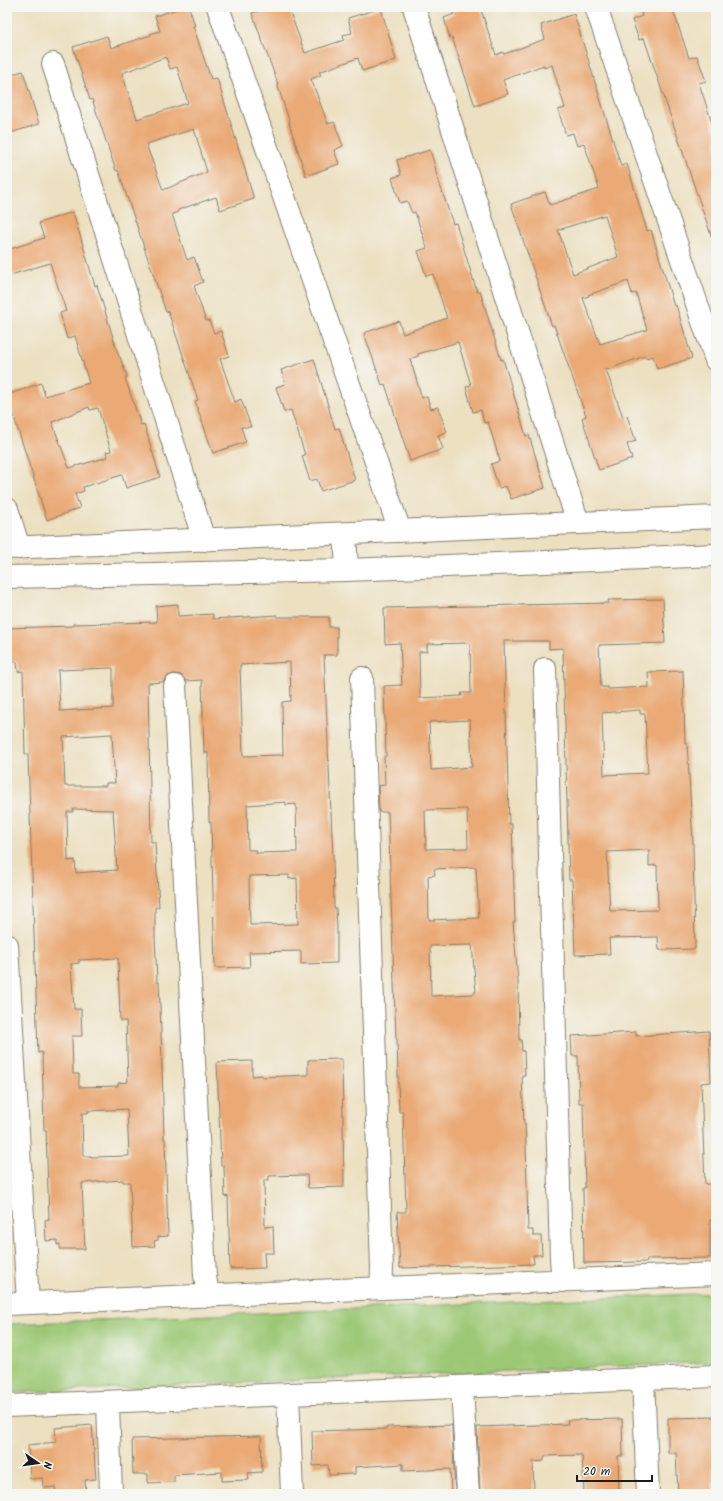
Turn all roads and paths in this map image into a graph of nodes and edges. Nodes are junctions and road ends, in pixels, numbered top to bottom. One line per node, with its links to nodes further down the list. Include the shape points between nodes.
1 (218, 7): 9 (street)
2 (414, 7): 8 (street)
3 (596, 7): 5 (street)
4 (53, 64): 11 (street)
5 (716, 360)
6 (7, 509): 12 (street)
7 (716, 517): 8 (street)
8 (578, 523): 9 (street)
9 (400, 531): 10 (street)
10 (345, 533): 11 (street); 14 (street)
11 (204, 540): 12 (street)
12 (13, 548)
13 (716, 555): 14 (street)
14 (347, 570): 15 (street)
15 (7, 577)
16 (545, 669): 21 (street)
17 (362, 678): 22 (street, via 382,1252)
18 (175, 686): 23 (street)
19 (7, 945): 24 (street)
20 (716, 1274): 21 (street)
21 (563, 1281): 22 (street)
22 (381, 1288): 23 (street)
23 (208, 1296): 24 (street)
24 (17, 1304)
25 (716, 1376): 26 (street)
26 (643, 1379): 27 (street); 34 (street)
27 (462, 1387): 28 (street); 33 (street)
28 (288, 1394): 29 (street); 32 (street)
29 (108, 1402): 30 (street); 31 (street)
30 (7, 1406)
31 (111, 1494)
32 (292, 1494)
33 (468, 1494)
34 (648, 1494)

